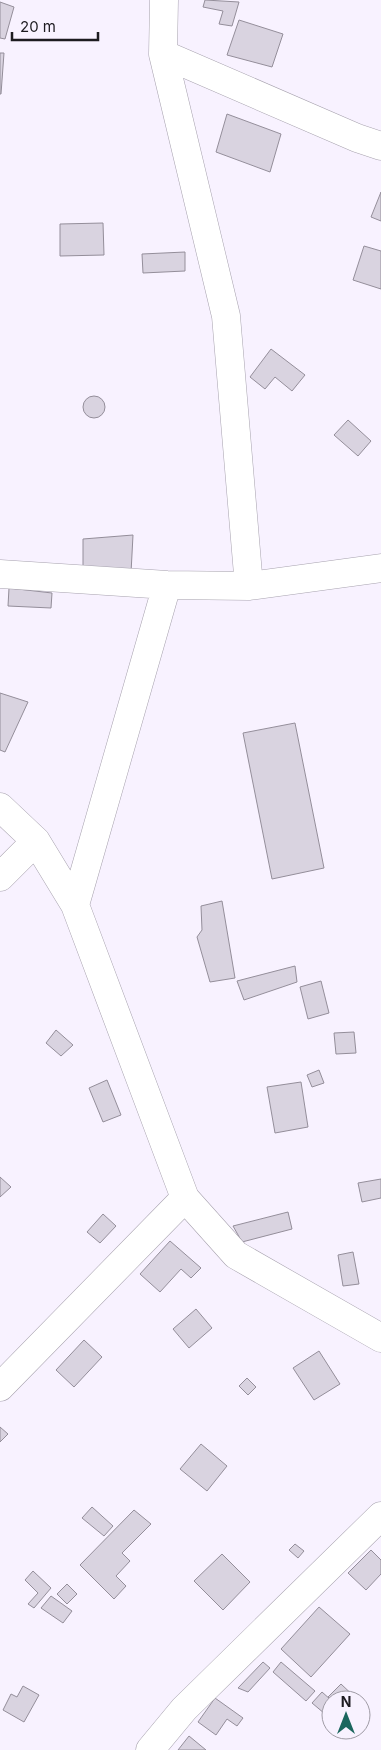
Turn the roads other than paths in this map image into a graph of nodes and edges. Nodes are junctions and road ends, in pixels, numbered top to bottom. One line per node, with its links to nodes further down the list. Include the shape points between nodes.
1 (164, 0): 2 (street)
2 (163, 54): 3 (street); 7 (street, via 226,316)
3 (381, 146)
4 (381, 568): 7 (street)
5 (0, 574): 6 (street)
6 (167, 585): 7 (street); 11 (street)
7 (249, 586)
8 (0, 807): 9 (street)
9 (36, 841): 10 (street); 11 (street)
10 (0, 877)
11 (75, 905): 12 (street)
12 (185, 1198): 13 (street, via 236,1255); 14 (street)
13 (381, 1338)
14 (0, 1386)
15 (381, 1516): 16 (street, via 184,1709)
16 (150, 1750)

